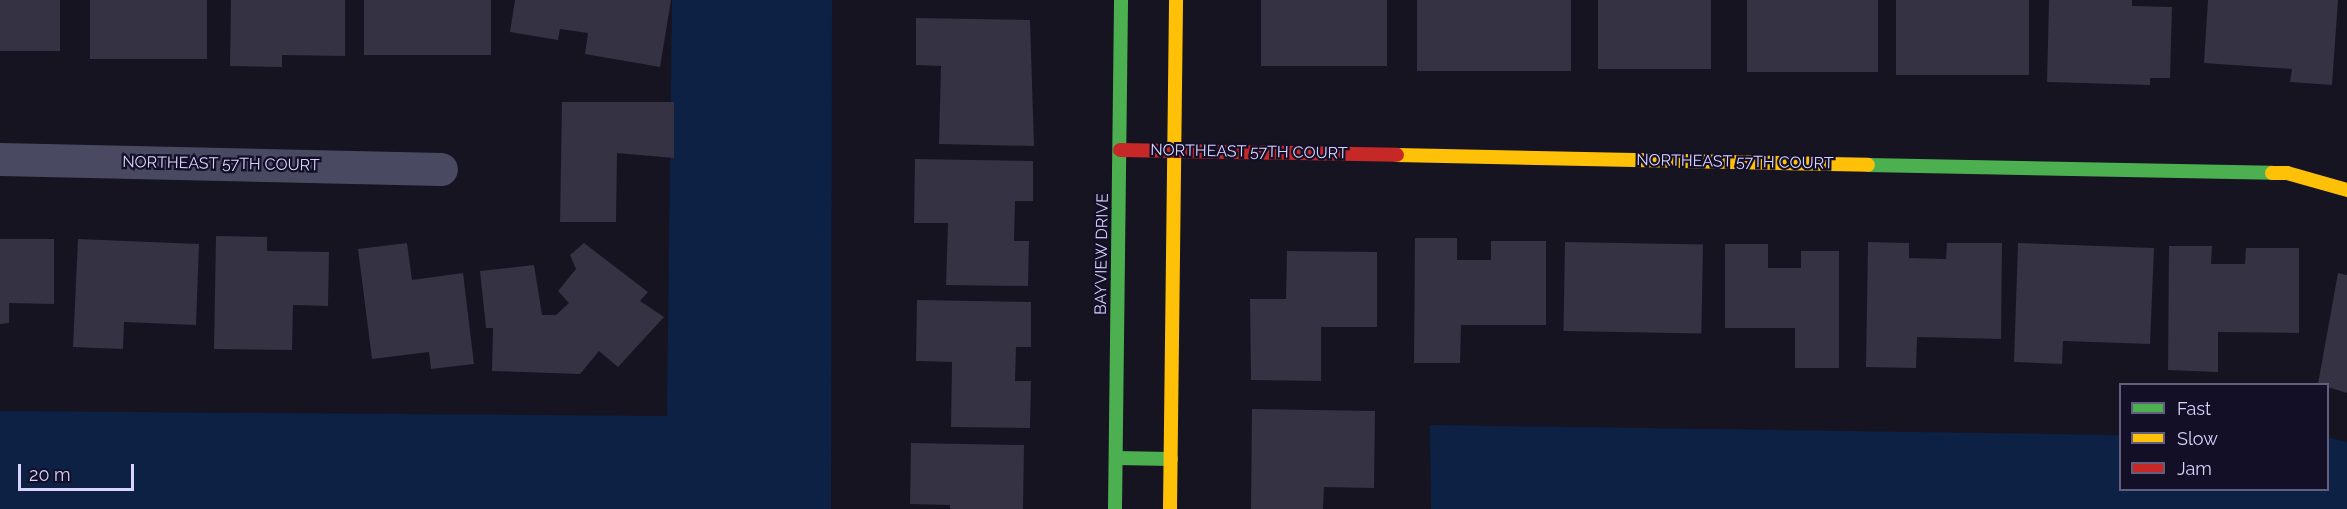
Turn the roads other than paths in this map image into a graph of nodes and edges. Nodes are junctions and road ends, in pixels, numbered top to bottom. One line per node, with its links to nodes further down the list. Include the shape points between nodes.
1 (1121, 0): 3 (street, BAYVIEW DRIVE)
2 (1176, 0): 4 (street)
3 (1120, 150): 4 (street, NORTHEAST 57TH COURT); 8 (street, BAYVIEW DRIVE)
4 (1175, 151): 7 (street, NORTHEAST 57TH COURT, via 2287,173); 9 (street)
5 (0, 159): 6 (street, NORTHEAST 57TH COURT)
6 (441, 169)
7 (2347, 190)
8 (1116, 458): 9 (street); 10 (street, BAYVIEW DRIVE)
9 (1171, 459): 11 (street)
10 (1115, 509)
11 (1170, 509)

